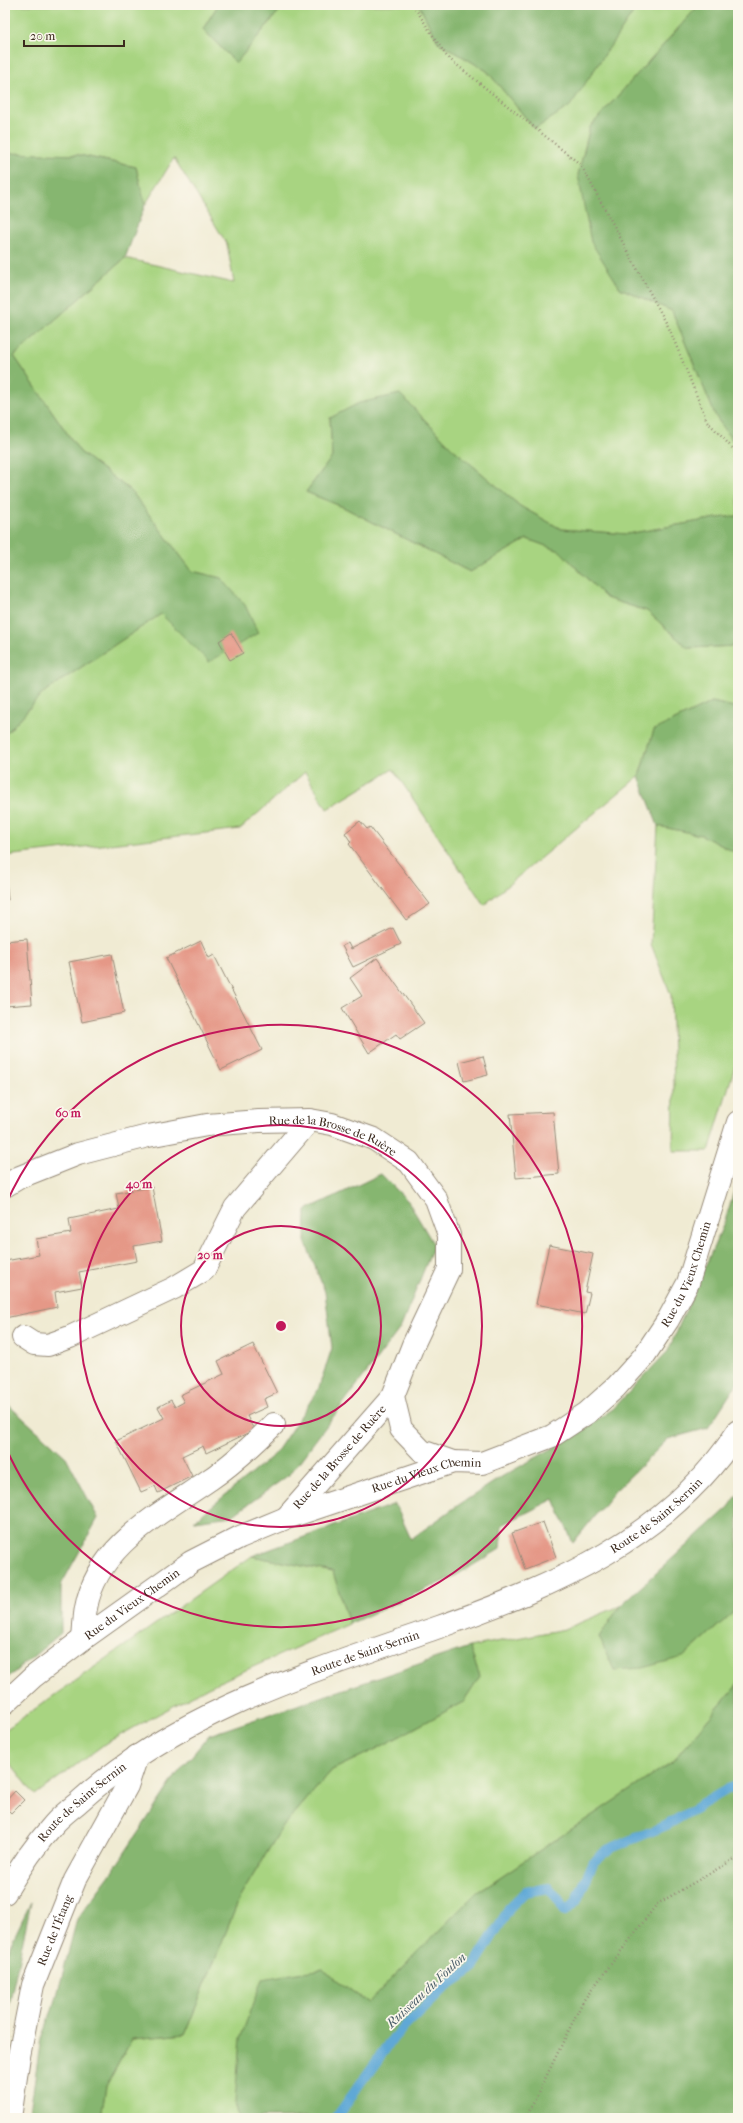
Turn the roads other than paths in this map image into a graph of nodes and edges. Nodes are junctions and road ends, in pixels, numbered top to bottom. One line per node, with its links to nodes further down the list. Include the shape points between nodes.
1 (310, 1120): 3 (street, Rue de la Brosse de Ruère, via 207,1125 148,1136 78,1154 20,1177); 4 (street, via 235,1208 204,1270 174,1288 48,1345 34,1344); 5 (street, Rue de la Brosse de Ruère, via 332,1124 374,1139 409,1162 436,1199 449,1235 449,1269 413,1345)
2 (738, 1122): 8 (street, Rue du Vieux Chemin, via 688,1283 644,1356 616,1387 587,1413 552,1436 482,1463)
3 (5, 1186)
4 (23, 1337)
5 (393, 1396): 8 (street, Rue de la Brosse de Ruère, via 401,1429 422,1451); 9 (street, Rue de la Brosse de Ruère)
6 (274, 1424): 10 (street, via 244,1454 210,1480 153,1517 114,1552 93,1583 86,1608)
7 (738, 1431): 12 (street, Route de Saint-Sernin, via 712,1467 677,1503 597,1561 491,1608 278,1684 223,1709)
8 (453, 1462): 9 (street, Rue du Vieux Chemin)
9 (286, 1518): 10 (street, Rue du Vieux Chemin, via 240,1537 191,1562)
10 (83, 1639): 11 (street, Rue du Vieux Chemin, via 33,1677)
11 (5, 1703)
12 (137, 1756): 13 (street, Route de Saint-Sernin, via 98,1785 54,1824); 14 (street, Rue de l'Étang, via 126,1786 75,1880 33,1985)
13 (5, 1893)
14 (10, 2118)

